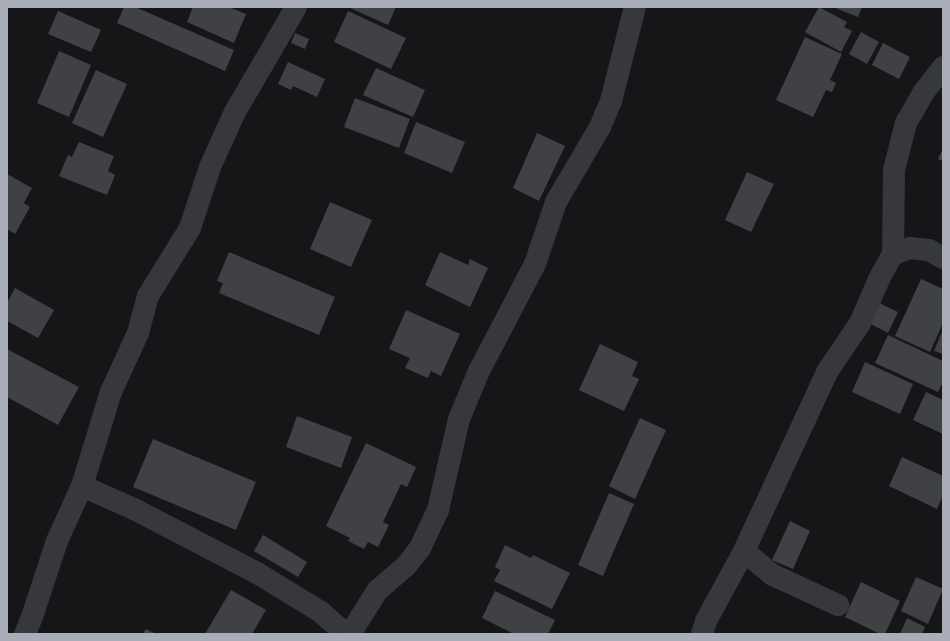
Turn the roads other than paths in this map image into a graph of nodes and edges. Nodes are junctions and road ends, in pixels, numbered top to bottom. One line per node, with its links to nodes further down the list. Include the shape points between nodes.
1 (296, 7): 6 (street, via 235,112 210,168 190,228 148,296 138,333 111,392)
2 (635, 7): 11 (street, via 611,101 600,127 556,202 535,264 479,371 459,419 438,510 420,548 406,566 377,590)
3 (943, 67): 4 (street, via 923,93 906,123 894,170)
4 (893, 254): 5 (street, via 910,248 929,250); 7 (street, via 879,278 860,322 827,372)
5 (943, 258)
6 (82, 486): 9 (street, via 57,541); 10 (street, via 134,509 257,573 321,612)
7 (744, 551): 8 (street, via 773,575); 12 (street, via 706,621)
8 (838, 605)
9 (25, 634)
10 (343, 634)
11 (350, 634)
12 (702, 634)

